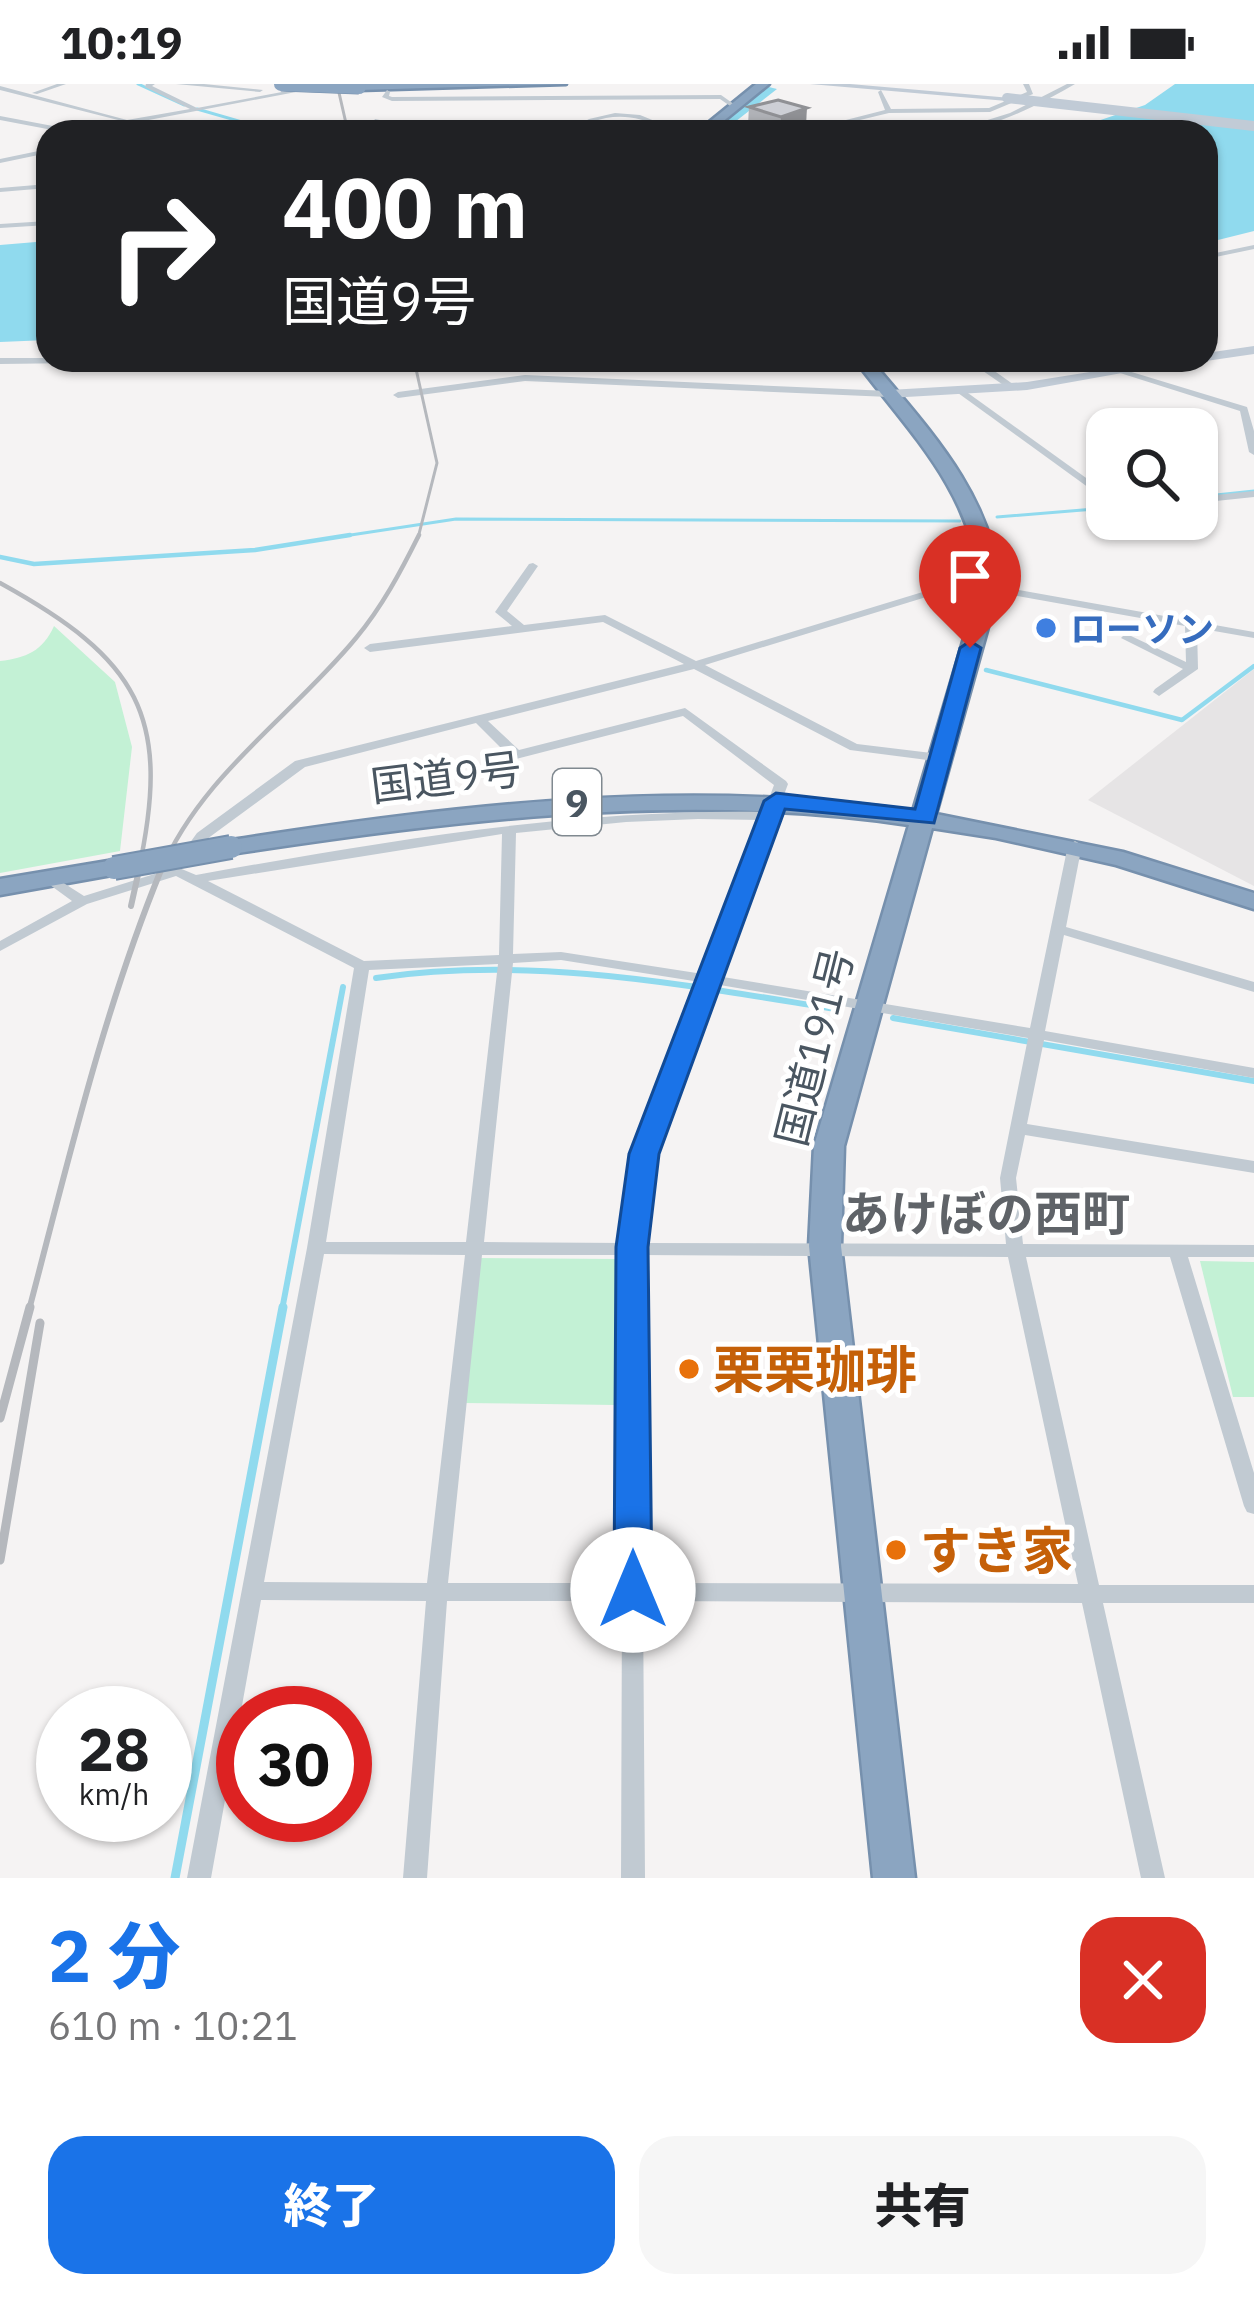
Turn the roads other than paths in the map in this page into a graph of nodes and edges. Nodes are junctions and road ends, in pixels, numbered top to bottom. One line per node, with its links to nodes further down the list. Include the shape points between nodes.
1 (63, 84): 17 (street)
2 (152, 84): 19 (street)
3 (179, 84): 11 (street)
4 (340, 84): 12 (highway, bridge); 14 (street)
5 (512, 84): 12 (highway)
6 (560, 84): 12 (highway)
7 (763, 84): 18 (highway)
8 (814, 84): 29 (main road, bridge)
9 (1026, 84): 20 (street, via 1031,93 991,110)
10 (1072, 84): 28 (street)
11 (204, 85): 14 (street)
12 (359, 86): 14 (highway, bridge)
13 (0, 88): 17 (street)
14 (273, 88): 19 (street)
15 (388, 92): 18 (street, via 392,99 722,97)
16 (881, 92): 20 (street)
17 (32, 94): 22 (street)
18 (735, 107): 26 (highway)
19 (195, 108): 23 (street)
20 (889, 111): 27 (street)
21 (0, 118): 31 (street)
22 (124, 120)
23 (133, 120)
24 (589, 120): 25 (street)
25 (648, 120)
26 (718, 120)
27 (852, 120)
28 (992, 120)
29 (1201, 120)
30 (1218, 122): 32 (main road, bridge)
31 (36, 125)
32 (1254, 126)
33 (36, 154): 34 (street)
34 (0, 161)
35 (36, 187): 36 (street)
36 (0, 190)
37 (36, 224): 38 (street)
38 (0, 226)
39 (1254, 247): 40 (street)
40 (1218, 254)
41 (1254, 350): 42 (main road)
42 (1218, 355)
43 (0, 361): 44 (street)
44 (36, 361)
45 (873, 372): 51 (highway, 国道191号)
46 (990, 372): 49 (street)
47 (1108, 372): 49 (main road)
48 (1117, 372): 53 (street, via 1244,409)
49 (1012, 387): 50 (main road)
50 (961, 391): 51 (main road); 54 (street)
51 (890, 394): 52 (street, via 526,378); 58 (highway, 国道191号, via 968,498 989,548)
52 (398, 395)
53 (1254, 452)
54 (1086, 483)
55 (1254, 494): 56 (street)
56 (1218, 498)
57 (533, 566): 61 (street, via 501,612)
58 (990, 584): 59 (street); 66 (street, via 962,583); 70 (highway, 国道191号)
59 (1191, 623): 62 (street); 67 (street)
60 (1254, 626): 62 (street)
61 (522, 629): 65 (street); 66 (street, via 605,618)
62 (1228, 630): 63 (street)
63 (1254, 635)
64 (1126, 638): 67 (street)
65 (370, 648)
66 (694, 665): 69 (street); 70 (street, via 854,747)
67 (1192, 669): 68 (street)
68 (1159, 692)
69 (478, 718): 71 (street, via 516,755 686,712 781,784); 75 (street, via 284,771 202,836)
70 (943, 758): 72 (highway, 国道191号)
71 (773, 809): 72 (highway, 国道9号 / 9); 73 (street); 76 (highway, 国道9号 / 9, bridge, via 566,802); 85 (street)
72 (925, 818): 74 (highway, 国道9号 / 9); 87 (highway, 国道191号)
73 (509, 828): 77 (street); 83 (street)
74 (1075, 845): 79 (highway, 国道9号 / 9); 81 (street)
75 (177, 871): 77 (street); 80 (street)
76 (51, 879): 78 (highway, 国道9号 / 9); 80 (street)
77 (197, 879): 84 (street)
78 (0, 887)
79 (1254, 901)
80 (82, 902): 82 (street)
81 (1058, 928): 86 (street); 88 (street)
82 (0, 947)
83 (506, 957): 84 (street); 85 (street, via 560,956); 95 (street)
84 (362, 966): 94 (street)
85 (708, 980): 87 (street); 93 (street, via 644,1154)
86 (1254, 987)
87 (868, 1004): 88 (street); 92 (highway, 国道191号, via 829,1146)
88 (1036, 1036): 89 (street); 90 (street)
89 (1254, 1073)
90 (1018, 1128): 91 (street); 96 (street, via 1008,1178)
91 (1254, 1167)
92 (824, 1246): 93 (street); 96 (street); 102 (highway, 国道191号)
93 (632, 1247): 95 (street); 101 (street)
94 (316, 1248): 95 (street); 103 (street)
95 (475, 1248): 100 (street)
96 (1015, 1248): 97 (street); 104 (street)
97 (1177, 1250): 98 (street); 99 (street)
98 (1254, 1250)
99 (1254, 1506)
100 (437, 1590): 101 (street); 103 (street); 107 (street)
101 (633, 1590): 102 (street); 108 (street)
102 (865, 1590): 104 (street); 109 (highway, 国道191号)
103 (251, 1591): 106 (street)
104 (1089, 1594): 105 (street); 110 (street)
105 (1254, 1594)
106 (199, 1878)
107 (415, 1878)
108 (633, 1878)
109 (894, 1878)
110 (1153, 1878)

